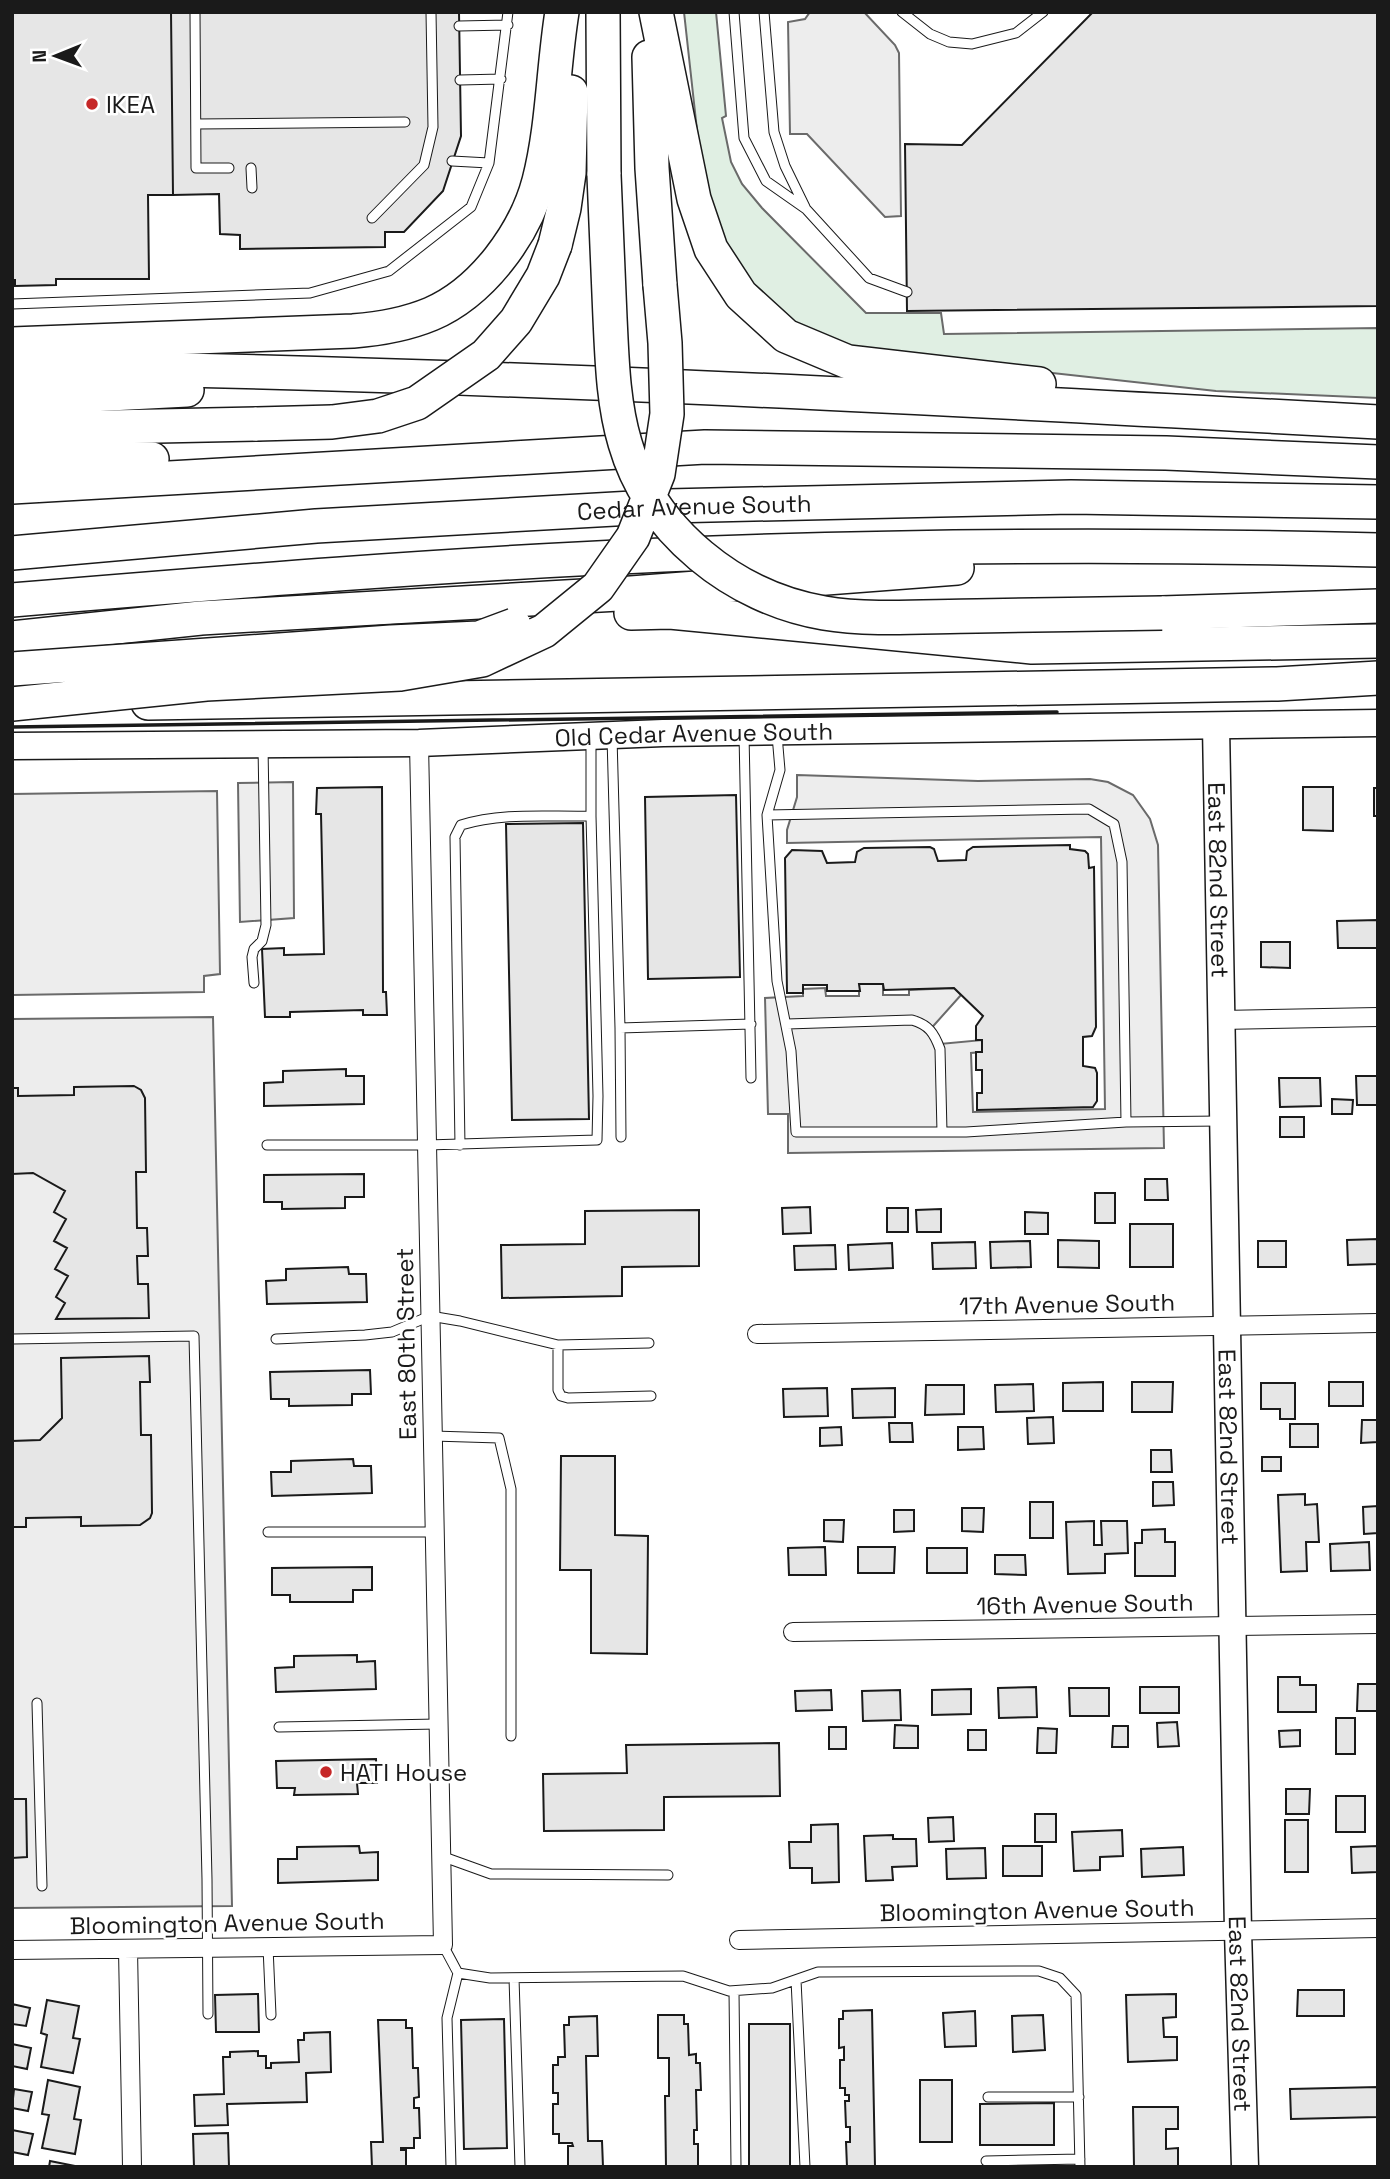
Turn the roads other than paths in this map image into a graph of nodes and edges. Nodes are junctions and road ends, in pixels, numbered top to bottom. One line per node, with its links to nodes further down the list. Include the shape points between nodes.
1 (195, 12): 18 (lane)
2 (431, 12): 25 (lane, via 432,127 424,165)
3 (508, 12): 13 (lane)
4 (562, 12): 29 (highway, via 539,182 527,214 502,255 456,299 431,314 365,330)
5 (573, 12): 35 (highway, bridge, via 569,173 555,245 516,321 485,355 417,403 378,416 257,425)
6 (603, 12): 45 (highway, bridge, via 604,175 618,411 635,470 651,500 692,548 716,568 784,603 825,613 900,617)
7 (650, 12): 26 (highway, via 652,168)
8 (656, 12): 33 (highway, via 694,199 711,248 741,295 786,336 848,362 1069,388)
9 (734, 12): 24 (lane, via 744,138 766,181)
10 (764, 12): 24 (lane, via 774,132)
11 (902, 12): 12 (lane, via 930,34 972,44 1016,33)
12 (1043, 12)
13 (508, 25): 14 (lane); 15 (lane)
14 (459, 26)
15 (501, 79): 16 (lane); 20 (lane)
16 (460, 80)
17 (405, 122): 18 (lane)
18 (196, 124): 21 (lane, via 196,168)
19 (452, 161): 20 (lane)
20 (489, 163): 28 (lane, via 471,207 389,271 310,293)
21 (229, 168)
22 (251, 168): 23 (lane)
23 (252, 188)
24 (806, 209): 27 (lane, via 869,278)
25 (372, 218)
26 (660, 285): 49 (highway, bridge, via 652,346 651,413 641,478 617,530 583,574 537,615 479,638); 53 (highway, bridge, via 667,414 658,474 633,537 598,587 544,631 482,660 400,674 206,684)
27 (907, 292)
28 (12, 304)
29 (12, 344)
30 (12, 367): 31 (highway)
31 (484, 380): 32 (highway); 33 (highway)
32 (12, 400)
33 (1136, 409): 34 (highway)
34 (1378, 422)
35 (12, 429)
36 (12, 458): 37 (highway)
37 (445, 460): 38 (highway, via 705,447 1166,453); 39 (highway)
38 (1378, 462)
39 (12, 487)
40 (1378, 502): 43 (highway, Cedar Avenue South, via 1071,497 668,506 316,526)
41 (1232, 546): 42 (highway, Cedar Avenue South); 44 (highway, Cedar Avenue South, via 663,555 319,574); 46 (highway, via 618,594)
42 (1378, 550)
43 (12, 553)
44 (12, 600)
45 (1378, 606)
46 (201, 618): 47 (highway); 48 (highway, via 670,612 1032,647)
47 (12, 638)
48 (1378, 641)
49 (12, 669)
50 (1378, 678): 51 (highway)
51 (1277, 684): 52 (highway); 53 (highway)
52 (1378, 688)
53 (12, 704)
54 (1378, 723): 55 (street, Old Cedar Avenue South)
55 (1216, 726): 57 (street, Old Cedar Avenue South); 66 (street, East 82nd Street)
56 (744, 732): 57 (street, Old Cedar Avenue South); 58 (street, Old Cedar Avenue South); 67 (lane)
57 (777, 732): 62 (lane, via 780,770)
58 (601, 736): 59 (street, Old Cedar Avenue South); 63 (lane); 69 (lane)
59 (419, 743): 60 (street, Old Cedar Avenue South); 76 (street, East 80th Street)
60 (263, 744): 61 (street, Old Cedar Avenue South); 64 (lane, via 266,925 252,957)
61 (12, 746)
62 (766, 815): 68 (lane, via 777,981); 72 (lane, via 1089,809 1114,824 1122,862)
63 (590, 816): 77 (lane, via 473,821 461,825 455,837); 77 (lane, via 597,1140)
64 (254, 983)
65 (1378, 1017): 66 (street)
66 (1221, 1020): 71 (street, East 82nd Street)
67 (751, 1024): 69 (lane); 70 (lane)
68 (787, 1024): 73 (lane, via 912,1020 926,1024 940,1049); 73 (lane, via 796,1132)
69 (620, 1028): 74 (lane)
70 (751, 1078)
71 (1223, 1121): 72 (lane); 80 (street, East 82nd Street)
72 (1126, 1122): 73 (lane)
73 (942, 1132)
74 (621, 1137)
75 (267, 1145): 76 (lane)
76 (427, 1145): 77 (lane); 78 (street, East 80th Street)
77 (460, 1145)
78 (430, 1316): 83 (lane, via 392,1332); 85 (lane); 87 (street, East 80th Street)
79 (1378, 1323): 80 (street, 17th Avenue South)
80 (1228, 1326): 81 (street, 17th Avenue South); 91 (street, East 82nd Street)
81 (757, 1334)
82 (12, 1339): 105 (lane, via 194,1336)
83 (276, 1339)
84 (649, 1343): 85 (lane)
85 (558, 1345): 86 (lane, via 561,1395)
86 (651, 1396)
87 (433, 1436): 89 (street, East 80th Street); 96 (lane, via 499,1438 511,1489)
88 (268, 1532): 89 (lane)
89 (435, 1532): 94 (street, East 80th Street)
90 (1378, 1624): 91 (street, 16th Avenue South)
91 (1234, 1627): 92 (street, 16th Avenue South); 101 (street, East 82nd Street)
92 (793, 1632)
93 (37, 1703): 99 (lane)
94 (438, 1724): 95 (lane); 97 (street, East 80th Street)
95 (279, 1727)
96 (511, 1736)
97 (441, 1856): 98 (lane, via 491,1874); 103 (street, East 80th Street)
98 (668, 1875)
99 (42, 1886)
100 (1378, 1928): 101 (street, Bloomington Avenue South)
101 (1238, 1931): 102 (street, Bloomington Avenue South); 123 (street, East 82nd Street)
102 (738, 1940)
103 (443, 1945): 104 (street, Bloomington Avenue South); 108 (lane)
104 (268, 1947): 105 (street, Bloomington Avenue South); 113 (lane)
105 (208, 1948): 106 (street, Bloomington Avenue South); 112 (lane)
106 (128, 1949): 107 (street, Bloomington Avenue South); 118 (street)
107 (12, 1950)
108 (458, 1973): 109 (lane); 119 (lane, via 447,2018)
109 (514, 1978): 111 (lane, via 683,1976); 120 (lane)
110 (796, 1980): 111 (lane, via 772,1988); 115 (lane, via 818,1972 1006,1970 1039,1970 1060,1978 1076,1995); 122 (lane)
111 (734, 1991): 121 (lane)
112 (208, 2014)
113 (271, 2015)
114 (988, 2097): 115 (lane)
115 (1079, 2097): 117 (lane)
116 (986, 2161): 117 (lane)
117 (1080, 2163)
118 (132, 2167)
119 (451, 2167)
120 (520, 2167)
121 (736, 2167)
122 (805, 2167)
123 (1245, 2167)

